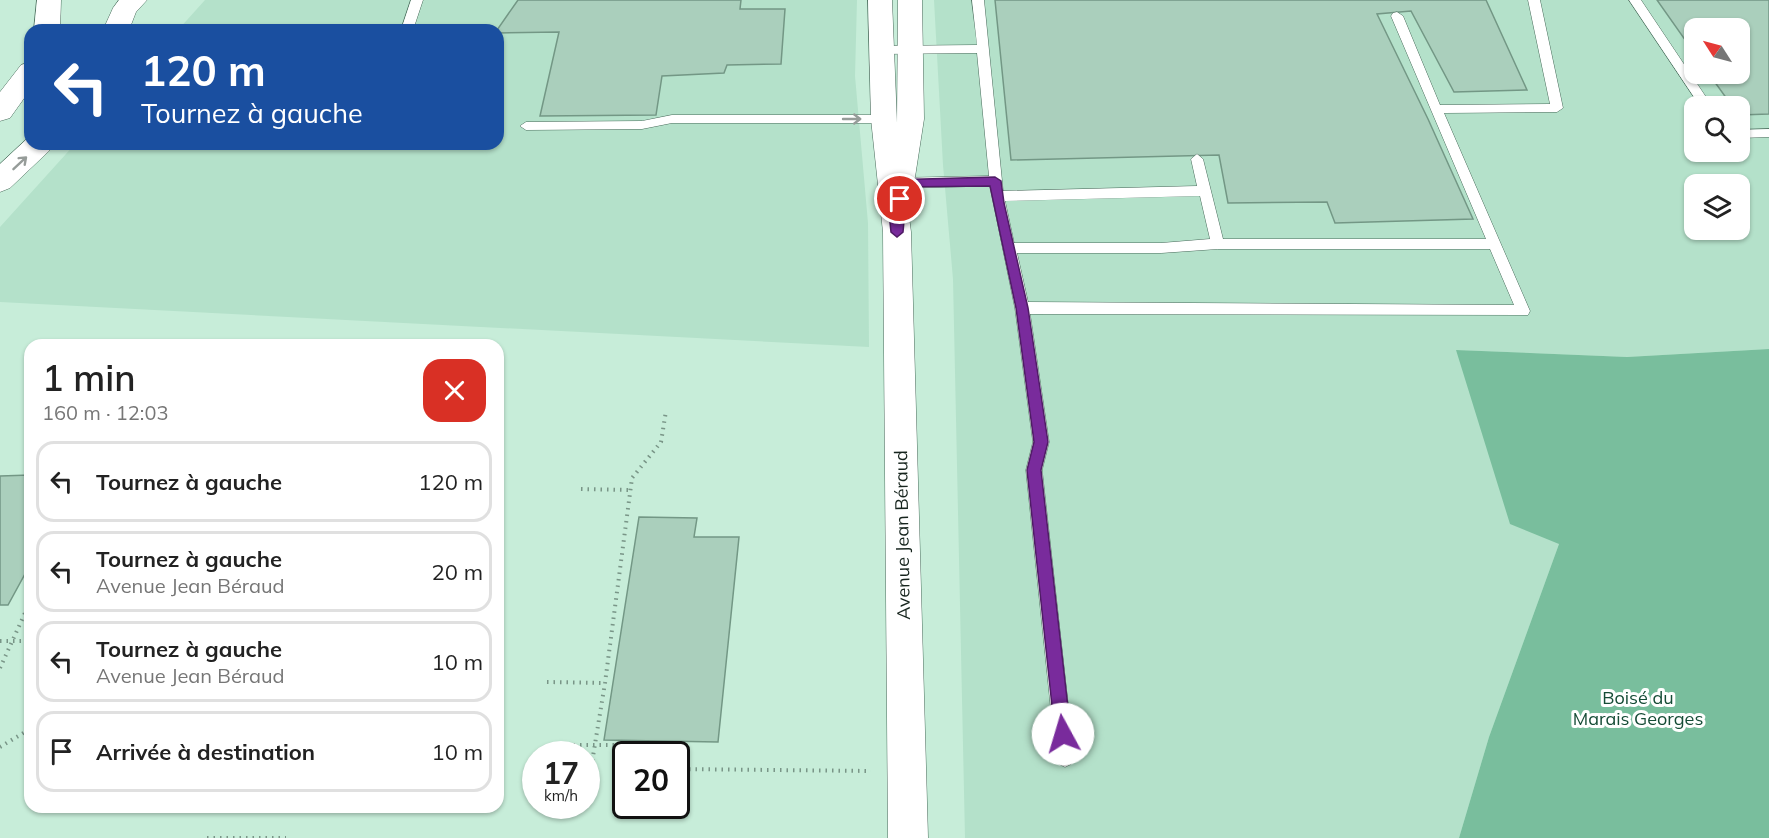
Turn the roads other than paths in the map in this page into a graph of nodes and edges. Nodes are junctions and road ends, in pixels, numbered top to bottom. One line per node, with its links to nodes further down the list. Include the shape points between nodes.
1 (49, 0): 9 (main road)
2 (417, 0): 10 (lane)
3 (880, 0): 12 (street, Avenue Jean Béraud)
4 (910, 0): 13 (street, Avenue Jean Béraud)
5 (978, 0): 11 (lane)
6 (1534, 0): 16 (lane, via 1557,108)
7 (1635, 0): 15 (lane)
8 (1397, 16): 16 (lane)
9 (48, 24)
10 (408, 24)
11 (983, 49): 13 (lane); 25 (lane)
12 (880, 50): 13 (lane); 18 (street, Avenue Jean Béraud)
13 (911, 50): 18 (street, Avenue Jean Béraud)
14 (24, 79): 17 (main road)
15 (1699, 96)
16 (1436, 109): 30 (lane)
17 (0, 111)
18 (898, 119): 19 (lane, one-way to 18, via 642,125 672,119); 26 (street, Avenue Jean Béraud)
19 (526, 126)
20 (1769, 133): 21 (lane)
21 (1750, 134)
22 (33, 150): 24 (main road, one-way to 22)
23 (1197, 159): 27 (lane)
24 (0, 181)
25 (995, 181): 26 (lane); 28 (lane)
26 (897, 183): 34 (street, Avenue Jean Béraud)
27 (1205, 191): 28 (lane); 29 (lane)
28 (997, 196): 31 (lane)
29 (1218, 244): 30 (lane); 31 (lane)
30 (1495, 244): 32 (lane, via 1523,311)
31 (1008, 249): 32 (lane)
32 (1022, 308): 33 (lane, via 1041,442 1034,470)
33 (1065, 758)
34 (908, 838)

